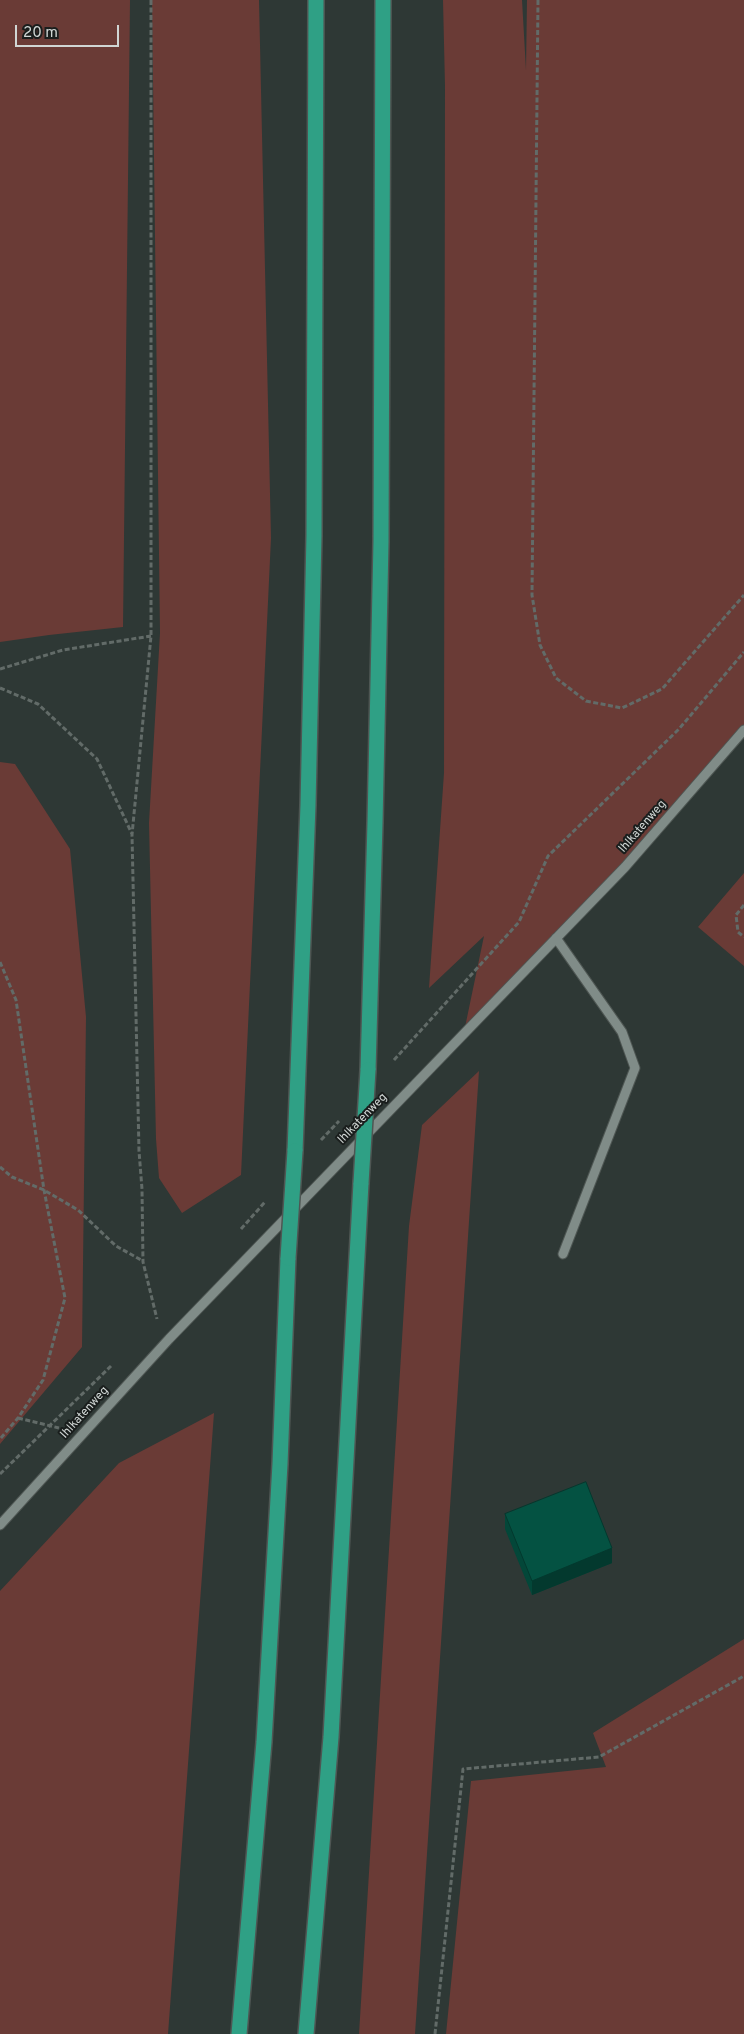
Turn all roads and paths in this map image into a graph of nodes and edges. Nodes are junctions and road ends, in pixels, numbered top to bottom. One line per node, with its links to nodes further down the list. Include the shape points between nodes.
1 (152, 0): 6 (path)
2 (316, 0): 25 (highway, bridge, via 314,536 295,1151 264,1732)
3 (384, 0): 26 (highway, bridge, via 381,542 368,1070 332,1737)
4 (538, 0): 5 (path, via 532,595 540,645 556,678 586,700 622,708 662,689)
5 (744, 595)
6 (150, 636): 7 (path, via 63,650); 10 (path)
7 (0, 669)
8 (0, 688): 10 (path, via 38,704 97,759)
9 (744, 730): 13 (street, Ihlkatenweg, via 625,867)
10 (132, 835): 18 (path)
11 (744, 905): 12 (path, via 736,915 738,932)
12 (744, 937)
13 (556, 938): 17 (street, via 622,1032 635,1068); 19 (street, Ihlkatenweg)
14 (0, 962): 16 (path, via 16,1000)
15 (0, 1167): 16 (path, via 12,1177)
16 (44, 1190): 18 (path, via 78,1210 116,1246); 20 (path, via 65,1298 43,1380)
17 (563, 1254)
18 (143, 1262): 19 (path, via 157,1321)
19 (169, 1339): 21 (street, Ihlkatenweg)
20 (18, 1418): 21 (path, via 51,1424); 22 (path)
21 (81, 1436): 23 (street, Ihlkatenweg)
22 (0, 1439)
23 (0, 1526)
24 (744, 1676): 27 (path, via 599,1757 463,1769)
25 (239, 2034)
26 (306, 2034)
27 (435, 2034)

